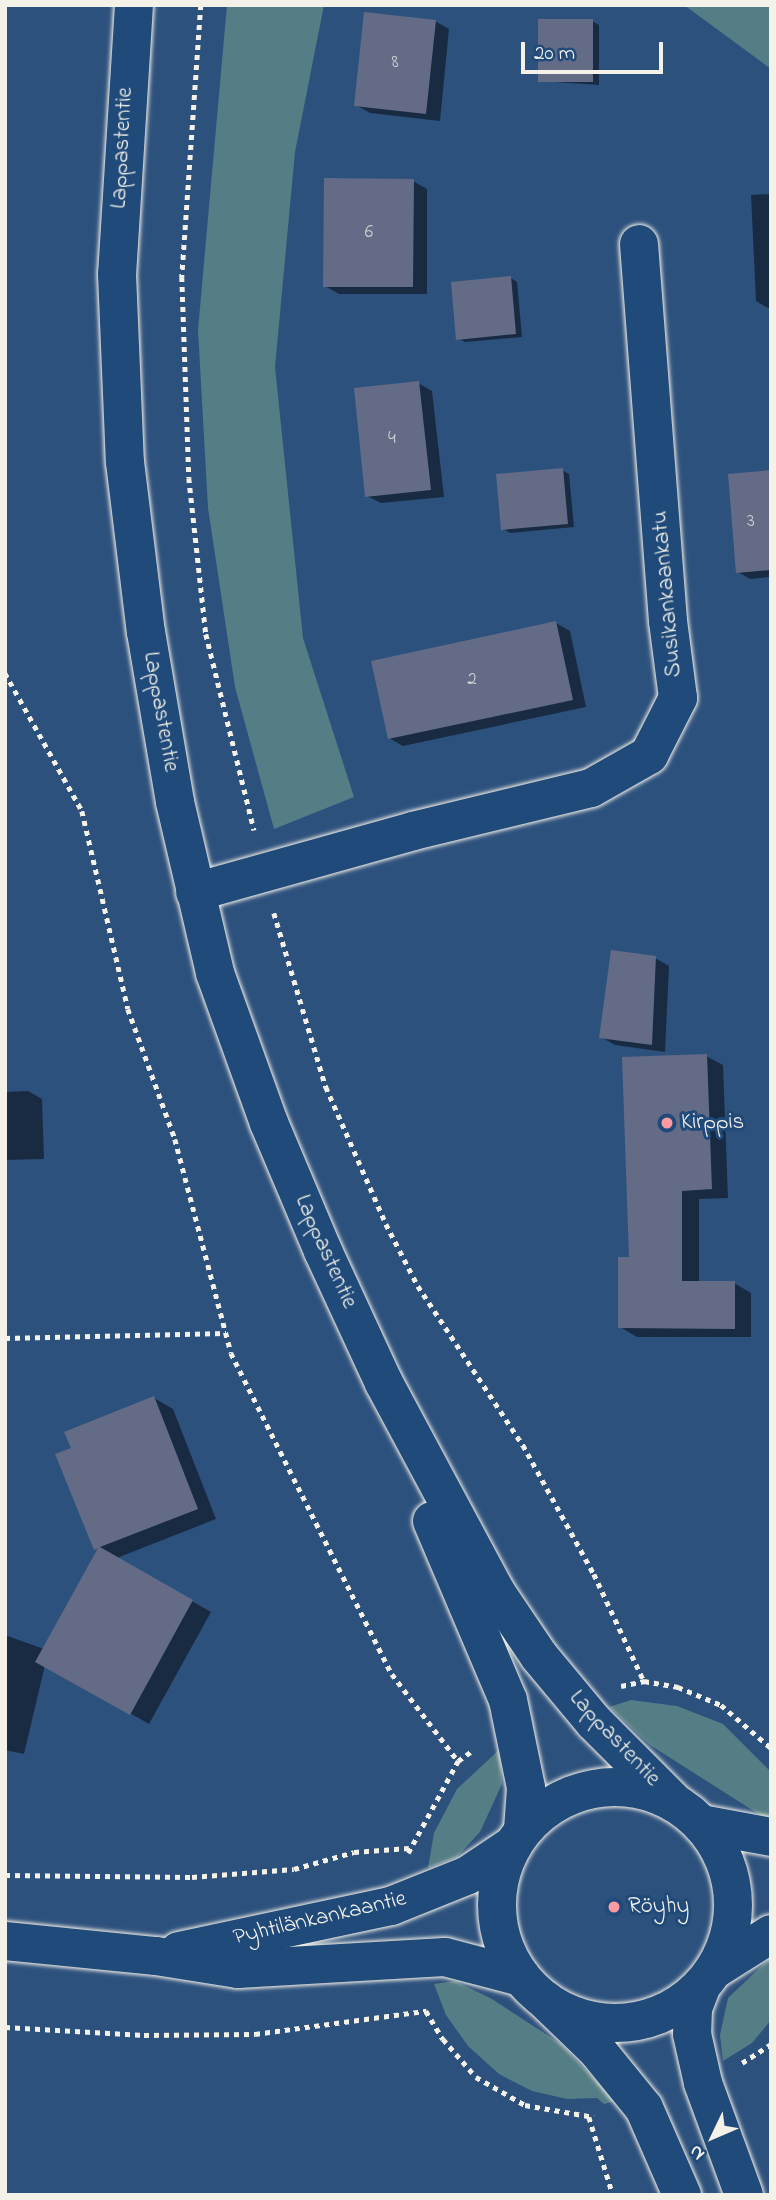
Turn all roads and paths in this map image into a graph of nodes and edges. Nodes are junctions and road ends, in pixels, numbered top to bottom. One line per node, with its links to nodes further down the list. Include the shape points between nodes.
1 (134, 5): 5 (street, Lappastentie, via 117,274 125,462 146,632)
2 (639, 244): 5 (street, Susikankaankatu, via 678,698 649,755 591,788 413,831)
3 (5, 673): 4 (path)
4 (8, 682): 6 (path, via 82,811 128,1009 175,1139)
5 (195, 892): 8 (street, Lappastentie, via 215,973 269,1123)
6 (226, 1333): 7 (path); 9 (path, via 231,1353 392,1674)
7 (5, 1338)
8 (384, 1383): 10 (street, Lappastentie, via 496,1592 539,1656 594,1722); 12 (street, Lappastentie, via 432,1520 508,1700 526,1788)
9 (458, 1760)
10 (688, 1814): 11 (street); 12 (street, via 641,1789 603,1787 550,1805); 18 (street, via 723,1856 732,1894 730,1934)
11 (771, 1837)
12 (518, 1838): 17 (street, Pyhtilänkankaantie, via 468,1875 391,1906); 19 (street, via 500,1877 497,1912 504,1946)
13 (409, 1848): 14 (path, via 354,1852 294,1869 192,1877)
14 (5, 1875)
15 (771, 1934): 18 (street)
16 (5, 1941): 17 (street, Pyhtilänkankaantie)
17 (156, 1956): 19 (street, Pyhtilänkankaantie, via 238,1969 446,1957)
18 (708, 1977): 19 (street, via 664,2013 634,2022 587,2020); 22 (street, via 693,2009 692,2034)
19 (533, 1989): 23 (street, via 596,2049)
20 (5, 2027): 24 (path, via 144,2035 255,2034 426,2011 450,2049 476,2077 525,2105)
21 (770, 2046): 22 (path)
22 (703, 2083): 27 (street)
23 (644, 2108): 24 (path); 26 (street)
24 (589, 2117): 25 (path)
25 (613, 2195)
26 (682, 2195)
27 (744, 2195)

